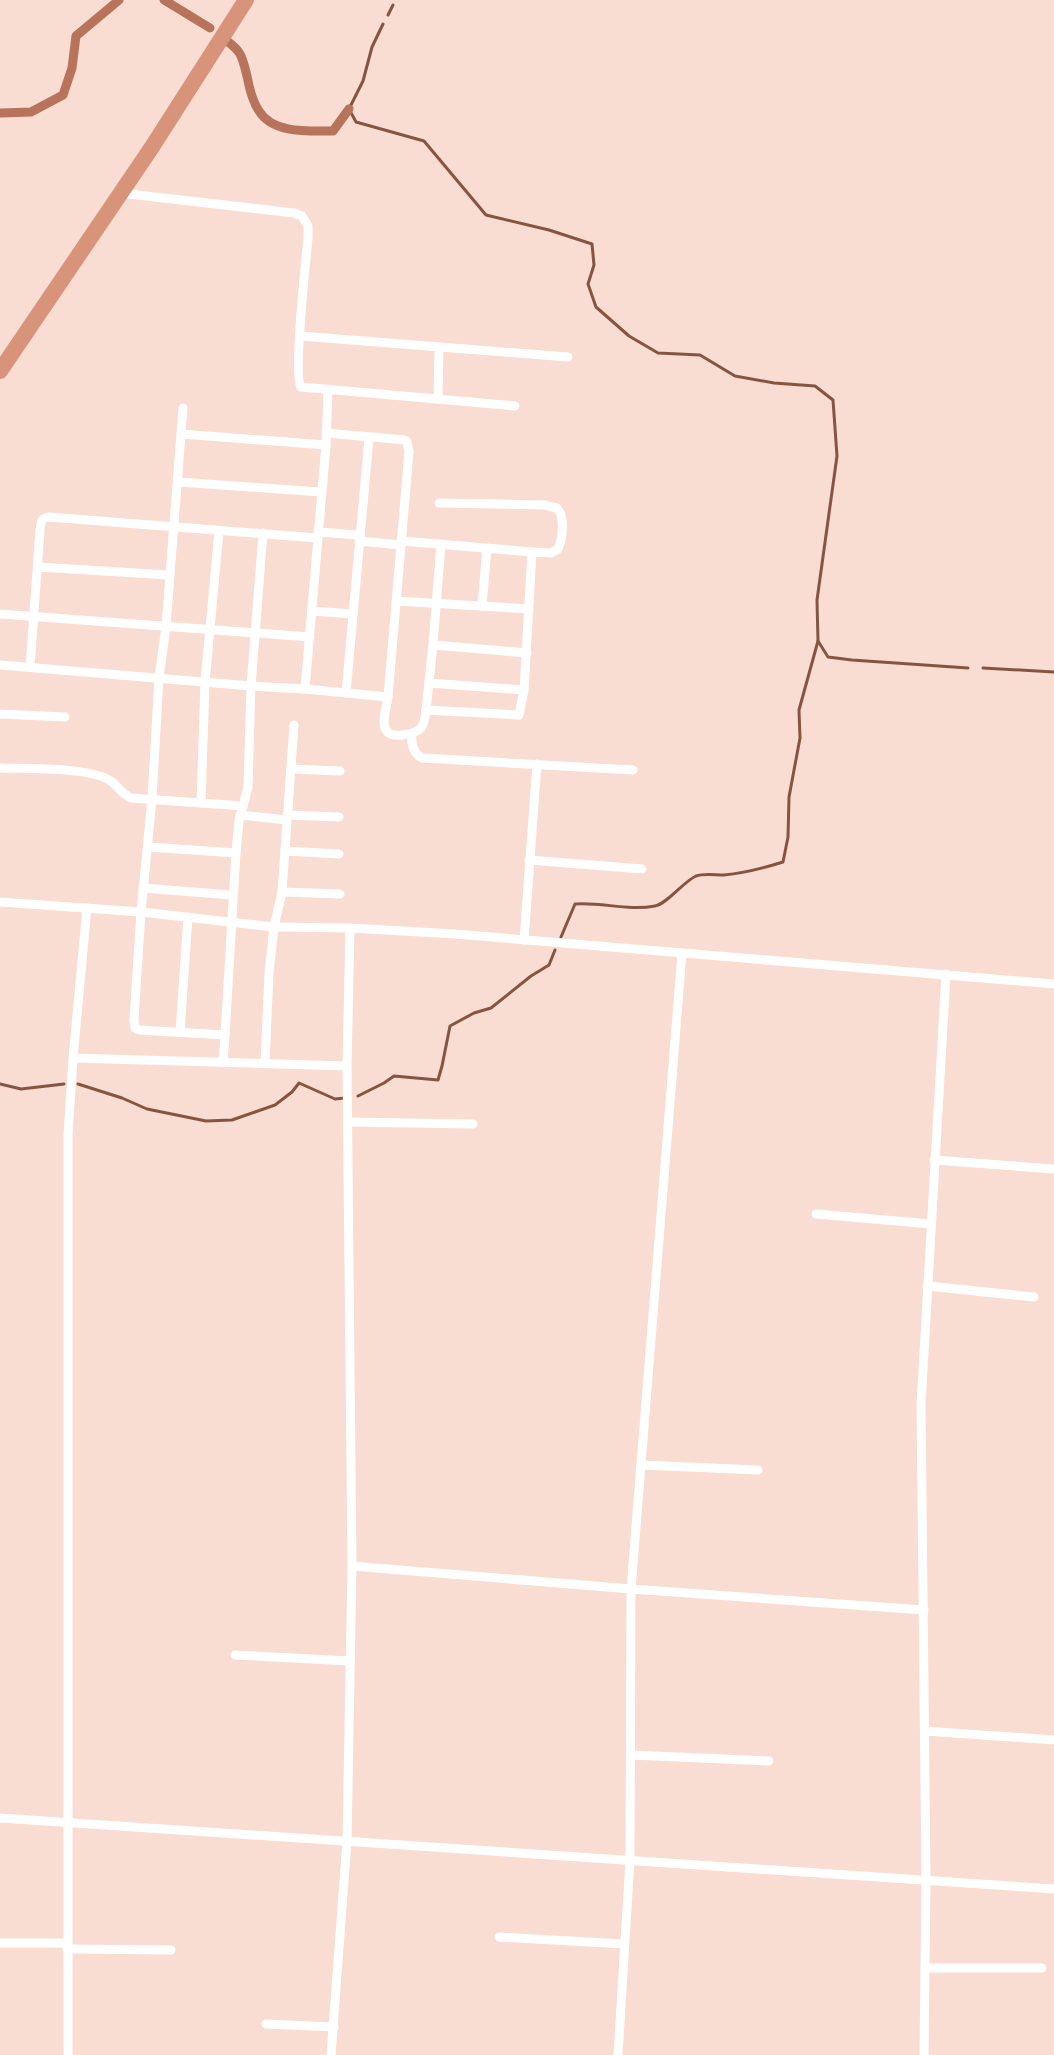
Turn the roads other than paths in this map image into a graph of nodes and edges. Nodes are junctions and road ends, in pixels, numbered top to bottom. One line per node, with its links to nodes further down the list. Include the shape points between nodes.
1 (234, 0): 3 (highway)
2 (246, 0): 3 (highway)
3 (177, 99): 4 (highway, via 152,147); 7 (highway)
4 (120, 193): 5 (street, via 302,216 308,226 308,238); 9 (highway)
5 (300, 336): 6 (street); 10 (street, via 298,383 304,388)
6 (439, 348): 8 (street); 11 (street)
7 (1, 354)
8 (568, 357)
9 (0, 371)
10 (328, 390): 11 (street); 14 (street)
11 (438, 399): 12 (street)
12 (515, 406)
13 (183, 408): 15 (street)
14 (326, 433): 16 (street); 17 (street)
15 (181, 434): 17 (street); 18 (street)
16 (369, 438): 25 (street); 26 (street, via 408,442)
17 (326, 444): 19 (street)
18 (178, 482): 19 (street); 21 (street)
19 (321, 492): 24 (street)
20 (439, 503): 29 (street, via 556,508 561,513 558,549 551,553)
21 (173, 527): 22 (street); 30 (street, via 44,518); 31 (street)
22 (219, 531): 23 (street); 41 (street)
23 (263, 533): 24 (street); 42 (street)
24 (318, 535): 25 (street); 36 (street)
25 (359, 538): 26 (street); 38 (street)
26 (401, 543): 27 (street); 32 (street)
27 (441, 544): 28 (street); 33 (street)
28 (487, 548): 29 (street); 34 (street)
29 (532, 552): 35 (street)
30 (38, 567): 31 (street); 39 (street)
31 (169, 575): 40 (street)
32 (396, 601): 33 (street); 55 (street)
33 (437, 605): 34 (street); 44 (street)
34 (482, 606): 35 (street)
35 (529, 609): 45 (street)
36 (312, 611): 38 (street); 43 (street)
37 (0, 614): 39 (street)
38 (354, 614): 54 (street)
39 (34, 617): 40 (street); 47 (street)
40 (166, 626): 41 (street); 48 (street)
41 (210, 629): 42 (street); 49 (street)
42 (256, 633): 43 (street); 51 (street)
43 (310, 637): 52 (street)
44 (433, 645): 45 (street); 50 (street)
45 (527, 652): 53 (street)
46 (0, 665): 47 (street)
47 (30, 667): 48 (street)
48 (159, 678): 49 (street); 66 (street)
49 (206, 682): 51 (street); 67 (street)
50 (429, 683): 53 (street); 56 (street)
51 (251, 686): 52 (street); 68 (street, via 248,788)
52 (305, 689): 54 (street)
53 (524, 690): 56 (street, via 521,712 517,715)
54 (346, 693): 55 (street)
55 (388, 697): 60 (street, via 386,730 390,734)
56 (426, 710): 60 (street, via 423,725)
57 (0, 714): 58 (street)
58 (65, 717)
59 (294, 725): 63 (street)
60 (412, 734): 61 (street, via 413,749 422,758)
61 (537, 764): 64 (street); 75 (street)
62 (0, 768): 66 (street, via 83,772 110,780 131,798)
63 (291, 769): 65 (street); 70 (street)
64 (633, 770)
65 (340, 771)
66 (152, 799): 67 (street); 71 (street)
67 (201, 803): 68 (street)
68 (241, 811): 70 (street); 73 (street)
69 (339, 817): 70 (street)
70 (288, 818): 72 (street)
71 (148, 847): 73 (street); 77 (street)
72 (285, 851): 74 (street); 78 (street)
73 (236, 852): 79 (street)
74 (339, 854)
75 (529, 860): 76 (street); 88 (street)
76 (642, 869)
77 (143, 888): 79 (street); 83 (street)
78 (282, 892): 80 (street); 86 (street)
79 (232, 894): 85 (street)
80 (340, 894)
81 (0, 902): 82 (street)
82 (87, 908): 83 (street); 94 (street)
83 (141, 912): 84 (street); 92 (street, via 134,1024 139,1030)
84 (188, 916): 85 (street); 92 (street)
85 (231, 921): 86 (street); 93 (street)
86 (274, 927): 87 (street); 96 (street)
87 (350, 928): 88 (street); 97 (street)
88 (524, 940): 89 (street)
89 (682, 954): 90 (street); 106 (street)
90 (946, 974): 91 (street); 100 (street)
91 (1054, 984)
92 (180, 1032): 93 (street)
93 (225, 1035): 95 (street)
94 (73, 1058): 95 (street); 118 (street, via 68,1136)
95 (223, 1062): 96 (street)
96 (265, 1062): 97 (street)
97 (347, 1066): 98 (street)
98 (348, 1122): 99 (street); 108 (street)
99 (474, 1124)
100 (934, 1160): 101 (street); 103 (street)
101 (1053, 1169)
102 (816, 1214): 103 (street)
103 (931, 1224): 104 (street)
104 (927, 1286): 105 (street); 110 (street, via 921,1404)
105 (1034, 1297)
106 (641, 1464): 107 (street); 109 (street)
107 (758, 1470)
108 (352, 1566): 109 (street); 112 (street)
109 (631, 1589): 110 (street); 115 (street)
110 (924, 1610): 113 (street)
111 (235, 1655): 112 (street)
112 (350, 1661): 119 (street)
113 (925, 1731): 114 (street); 121 (street)
114 (1054, 1740)
115 (632, 1755): 116 (street); 120 (street)
116 (769, 1761)
117 (0, 1818): 118 (street)
118 (68, 1823): 119 (street); 126 (street)
119 (347, 1841): 120 (street); 131 (street)
120 (630, 1860): 121 (street); 125 (street)
121 (926, 1881): 122 (street); 128 (street)
122 (1054, 1889)
123 (499, 1937): 125 (street)
124 (0, 1942): 126 (street)
125 (624, 1944): 134 (street)
126 (68, 1946): 127 (street); 132 (street)
127 (171, 1950)
128 (925, 1968): 129 (street); 135 (street)
129 (1042, 1968)
130 (266, 2024): 131 (street)
131 (334, 2027): 133 (street)
132 (68, 2055)
133 (331, 2055)
134 (618, 2055)
135 (924, 2055)

